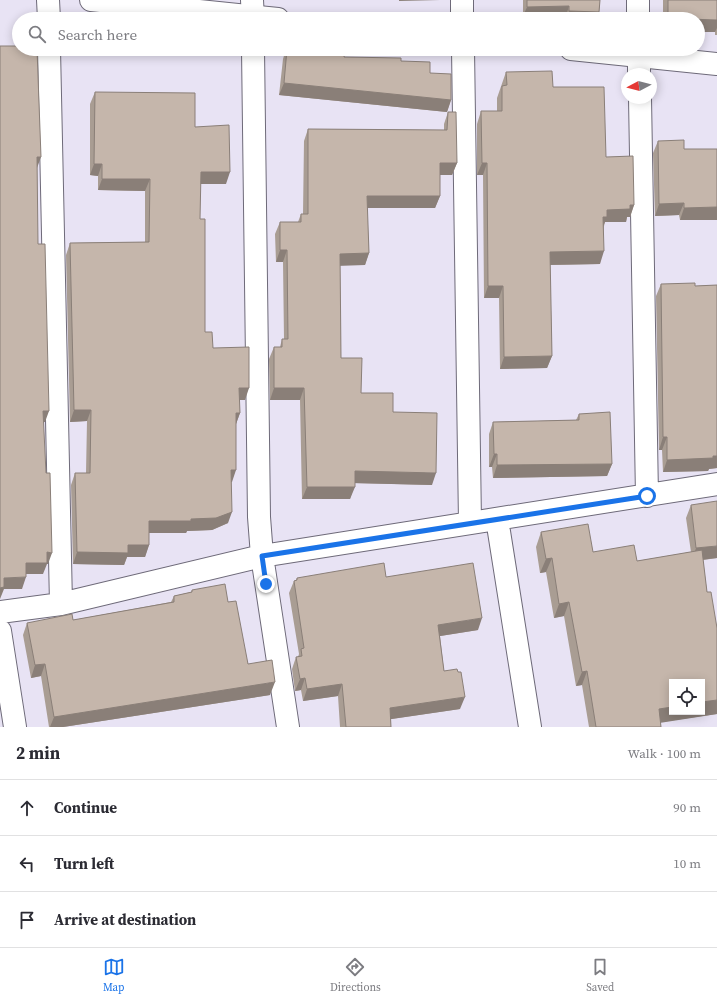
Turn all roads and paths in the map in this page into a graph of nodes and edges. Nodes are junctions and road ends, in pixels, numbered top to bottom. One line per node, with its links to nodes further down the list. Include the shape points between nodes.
1 (48, 0): 5 (street)
2 (91, 0): 6 (street)
3 (462, 0): 7 (street)
4 (638, 0): 8 (street)
5 (49, 12)
6 (253, 12)
7 (462, 12)
8 (638, 12)
9 (49, 56): 21 (street)
10 (254, 56): 20 (street, via 259,517)
11 (463, 56): 19 (street)
12 (614, 56): 13 (street)
13 (639, 60): 14 (street)
14 (717, 64)
15 (640, 104): 17 (street)
16 (717, 484): 17 (street)
17 (647, 496): 18 (street)
18 (497, 519): 19 (street); 26 (street)
19 (470, 523): 20 (street)
20 (262, 556): 21 (street); 25 (street)
21 (61, 604): 22 (street)
22 (0, 612)
23 (0, 631): 24 (street)
24 (15, 727)
25 (288, 727)
26 (530, 727)

